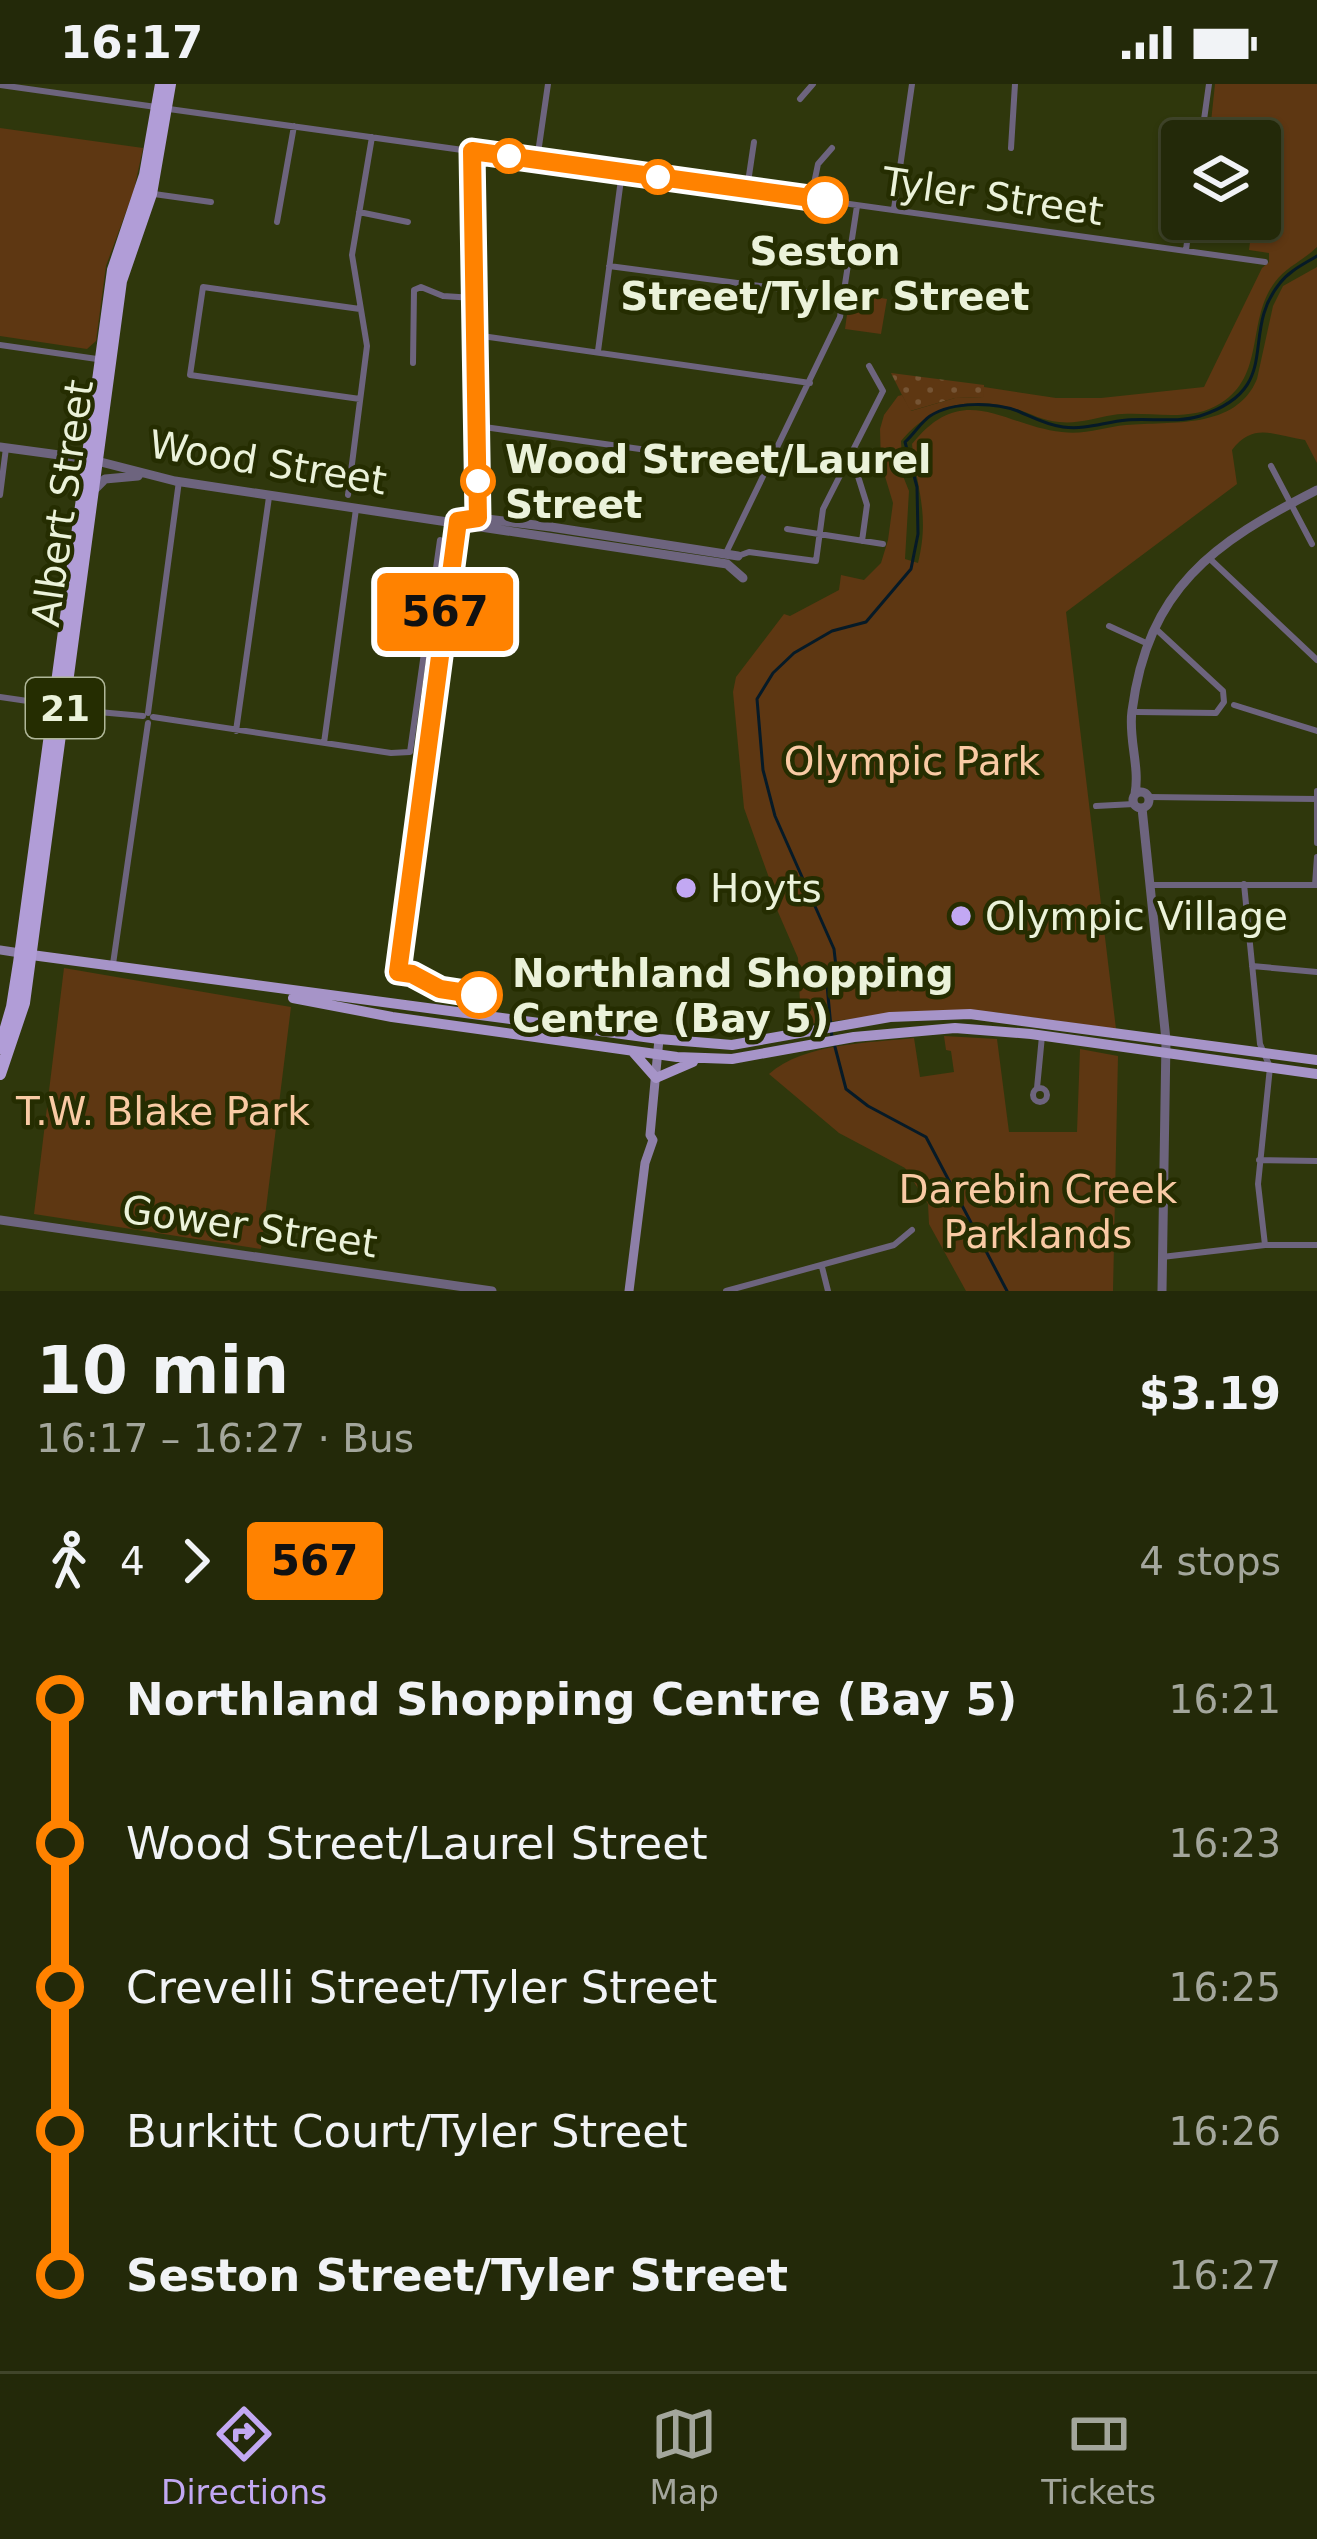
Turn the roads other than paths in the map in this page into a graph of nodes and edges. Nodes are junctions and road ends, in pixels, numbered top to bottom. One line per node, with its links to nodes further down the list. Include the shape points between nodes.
1 (160, 84): 11 (highway, Albert Street / 21)
2 (170, 84): 11 (highway, Albert Street / 21)
3 (548, 84): 19 (street)
4 (813, 84): 10 (street)
5 (912, 84): 26 (street)
6 (1015, 84): 17 (street)
7 (1209, 84): 9 (street); 12 (street)
8 (0, 85): 11 (street, Tyler Street)
9 (1220, 87)
10 (800, 99)
11 (162, 108): 13 (street, Tyler Street); 22 (highway, Albert Street / 21); 32 (highway, Albert Street / 21)
12 (1204, 120)
13 (294, 126): 14 (street, Tyler Street); 28 (street)
14 (372, 137): 18 (street, Tyler Street); 27 (street)
15 (754, 142): 21 (street)
16 (832, 148): 23 (street, via 818,164)
17 (1011, 148)
18 (472, 151): 19 (street, Tyler Street); 36 (street)
19 (537, 160): 20 (street, Tyler Street)
20 (622, 172): 21 (street, Tyler Street); 34 (street)
21 (747, 189): 23 (street, Tyler Street)
22 (151, 194): 24 (street); 32 (highway, Albert Street / 21)
23 (811, 198): 25 (street, Tyler Street)
24 (211, 202)
25 (857, 205): 26 (street, Tyler Street); 35 (street)
26 (894, 209): 31 (street, Tyler Street)
27 (359, 212): 29 (street); 37 (street, via 352,261)
28 (277, 222)
29 (408, 222)
30 (1187, 240): 31 (street)
31 (1186, 250): 33 (street, Tyler Street)
32 (122, 256): 41 (highway, Albert Street / 21)
33 (1265, 262)
34 (609, 266): 35 (street); 40 (street)
35 (843, 297): 44 (street)
36 (474, 298): 38 (street); 42 (street, via 414,290)
37 (359, 309): 45 (street, via 367,346); 45 (street, via 202,287 190,375)
38 (475, 335): 40 (street); 46 (street)
39 (0, 345): 41 (street)
40 (598, 351): 44 (street)
41 (106, 360): 49 (highway, Albert Street / 21)
42 (413, 363)
43 (869, 366): 48 (street, via 883,391)
44 (810, 383): 51 (street)
45 (360, 399): 58 (street)
46 (477, 426): 51 (street); 61 (street)
47 (3, 447): 49 (street, Wood Street); 57 (street)
48 (851, 454): 63 (street); 65 (street, via 867,506)
49 (94, 460): 52 (street, Wood Street); 54 (highway, Albert Street / 21); 73 (highway, Albert Street / 21)
50 (1271, 466): 59 (street)
51 (768, 467): 69 (street)
52 (149, 476): 53 (street, Wood Street); 54 (street, via 105,479)
53 (179, 482): 55 (street, Wood Street); 81 (street)
54 (94, 489): 73 (highway, Albert Street / 21)
55 (269, 494): 60 (street, Wood Street); 82 (street)
56 (1314, 494): 59 (street)
57 (0, 495)
58 (348, 495)
59 (1292, 505): 67 (street); 70 (street, via 1234,534)
60 (357, 507): 61 (street, Wood Street); 84 (street)
61 (479, 522): 68 (street, Wood Street); 71 (street, Wood Street)
62 (787, 529): 63 (street)
63 (820, 535): 65 (street); 69 (street, Wood Street, via 812,562)
64 (440, 540): 84 (street, via 410,752)
65 (862, 541): 66 (street)
66 (883, 544)
67 (1312, 544)
68 (689, 546): 69 (street, Wood Street); 71 (street)
69 (732, 554): 72 (street); 72 (street, via 743,578)
70 (1209, 558): 75 (street, via 1182,581); 76 (street)
71 (694, 559): 72 (street, Wood Street)
72 (724, 564)
73 (75, 596): 79 (highway, Albert Street / 21)
74 (1109, 626): 75 (street)
75 (1150, 638): 80 (street); 80 (street, via 1168,638 1225,702 1216,713)
76 (1317, 660)
77 (0, 697): 79 (street)
78 (1234, 705): 83 (street)
79 (65, 708): 81 (street); 94 (highway, Albert Street / 21)
80 (1137, 713): 86 (street)
81 (148, 717): 82 (street); 96 (street)
82 (236, 731): 84 (street)
83 (1317, 731)
84 (324, 743)
85 (1317, 795): 86 (street); 88 (street)
86 (1141, 800): 87 (street); 91 (street)
87 (1096, 806)
88 (1317, 843)
89 (1317, 857): 92 (street)
90 (1244, 884): 91 (street); 92 (street); 95 (street)
91 (1150, 885): 106 (street)
92 (1316, 885)
93 (0, 950): 94 (main road)
94 (26, 954): 96 (main road); 101 (highway, Albert Street / 21, via 25,1004)
95 (1252, 966): 97 (street); 109 (street)
96 (113, 968): 98 (main road)
97 (1317, 972)
98 (213, 982): 99 (main road); 100 (main road)
99 (394, 1003): 100 (main road); 104 (main road)
100 (392, 1017): 108 (main road)
101 (12, 1028): 107 (highway, Albert Street / 21); 114 (highway, Albert Street / 21)
102 (853, 1031): 103 (main road); 105 (main road); 106 (main road, via 890,1017 970,1014)
103 (1042, 1036): 106 (main road); 117 (street)
104 (659, 1040): 105 (main road); 110 (main road)
105 (792, 1043): 111 (main road)
106 (1166, 1047): 109 (main road); 113 (main road); 124 (street)
107 (0, 1048)
108 (633, 1052): 110 (main road); 116 (main road)
109 (1261, 1053): 112 (main road); 113 (street)
110 (658, 1055): 111 (main road); 116 (main road)
111 (710, 1058): 116 (main road)
112 (1317, 1060)
113 (1270, 1067): 115 (main road); 118 (street)
114 (0, 1073)
115 (1317, 1074)
116 (656, 1078): 127 (main road)
117 (1037, 1088)
118 (1259, 1160): 119 (street); 122 (street)
119 (1317, 1161)
120 (0, 1220): 126 (street, Gower Street)
121 (912, 1230): 125 (street, via 894,1245)
122 (1265, 1245): 123 (street); 124 (street)
123 (1317, 1245)
124 (1162, 1257): 130 (street)
125 (822, 1268): 128 (street); 129 (street)
126 (491, 1291)
127 (629, 1291)
128 (726, 1291)
129 (828, 1291)
130 (1162, 1291)

